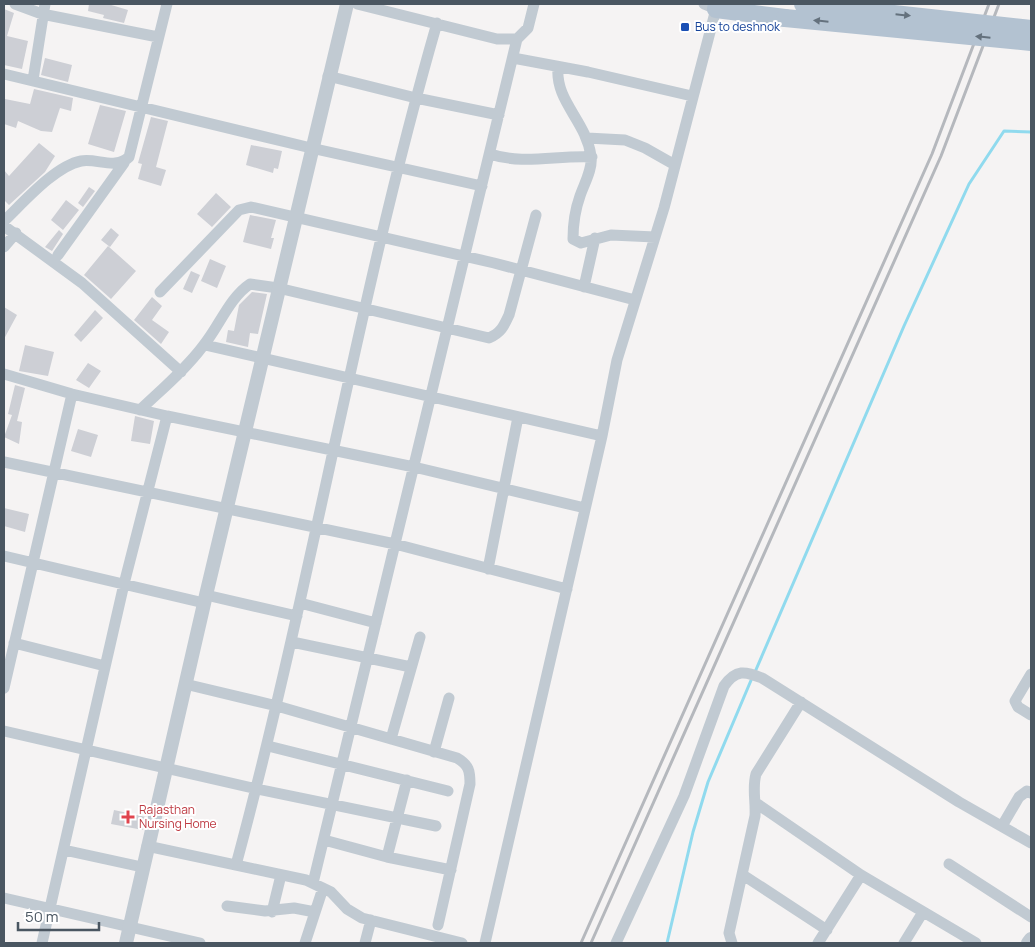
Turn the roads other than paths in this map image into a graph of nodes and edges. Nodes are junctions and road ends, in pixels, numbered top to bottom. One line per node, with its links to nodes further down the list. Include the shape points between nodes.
1 (14, 4): 8 (street)
2 (167, 4): 11 (street)
3 (347, 4): 17 (street)
4 (357, 4): 9 (street)
5 (534, 4): 12 (street, via 528,28)
6 (803, 4): 10 (main road, one-way to 10, bridge)
7 (712, 5): 13 (main road, one-way to 7, bridge, via 785,18); 19 (street)
8 (44, 9): 11 (street); 18 (street)
9 (437, 23): 12 (street, via 497,39); 20 (street)
10 (1031, 29)
11 (158, 38): 21 (street)
12 (517, 39): 14 (street)
13 (1031, 42)
14 (513, 58): 15 (street); 22 (street)
15 (558, 66): 19 (street); 23 (street, via 556,81 559,90)
16 (4, 74): 18 (street)
17 (328, 76): 20 (street); 24 (street)
18 (33, 80): 21 (street)
19 (692, 96): 28 (street)
20 (416, 98): 22 (street); 29 (street)
21 (140, 107): 24 (street); 27 (street, via 129,157)
22 (499, 115): 25 (street)
23 (587, 138): 26 (street); 28 (street, via 624,140)
24 (311, 148): 29 (street); 32 (street)
25 (490, 154): 26 (street, via 522,161 564,156); 30 (street)
26 (592, 157): 38 (street, via 576,209 573,238 580,243)
27 (124, 163): 33 (street, via 94,160 65,167); 40 (street)
28 (675, 165): 37 (street)
29 (399, 167): 30 (street); 36 (street)
30 (482, 186): 41 (street)
31 (536, 215): 42 (street)
32 (295, 216): 36 (street); 44 (street); 45 (street, via 251,207 239,210)
33 (4, 221)
34 (4, 226): 35 (street)
35 (16, 233): 39 (street); 51 (street, via 82,283)
36 (382, 237): 41 (street); 47 (street)
37 (655, 237): 38 (street, via 611,235); 46 (street)
38 (595, 238): 43 (street)
39 (4, 247)
40 (58, 255)
41 (465, 256): 42 (street); 48 (street)
42 (521, 272): 43 (street); 48 (street, via 509,316 496,335 489,338)
43 (584, 287): 46 (street)
44 (278, 288): 47 (street); 49 (street, via 258,284 244,288); 50 (street)
45 (160, 292)
46 (635, 300): 60 (street, via 617,360)
47 (364, 308): 48 (street); 53 (street)
48 (448, 329): 55 (street)
49 (204, 345): 50 (street); 51 (street)
50 (262, 358): 53 (street); 59 (street)
51 (181, 372): 56 (street)
52 (4, 374): 54 (street)
53 (348, 380): 55 (street); 61 (street)
54 (72, 394): 56 (street); 64 (street)
55 (431, 396): 58 (street); 63 (street)
56 (140, 410): 57 (street)
57 (168, 416): 59 (street); 66 (street)
58 (518, 416): 60 (street); 65 (street)
59 (244, 434): 61 (street); 67 (street)
60 (602, 436): 68 (street)
61 (334, 451): 63 (street); 69 (street)
62 (4, 462): 64 (street)
63 (414, 467): 65 (street); 70 (street)
64 (53, 474): 66 (street); 72 (street)
65 (504, 489): 68 (street); 73 (street)
66 (147, 491): 67 (street); 74 (street)
67 (227, 508): 69 (street); 76 (street)
68 (585, 508): 75 (street)
69 (318, 527): 70 (street); 77 (street)
70 (396, 544): 73 (street); 79 (street)
71 (4, 556): 72 (street)
72 (32, 564): 74 (street); 82 (street)
73 (488, 569): 75 (street)
74 (124, 584): 76 (street); 85 (street)
75 (567, 589): 142 (street)
76 (205, 599): 78 (street); 88 (street)
77 (300, 603): 78 (street); 79 (street)
78 (297, 616): 81 (street)
79 (376, 623): 84 (street)
80 (420, 637): 86 (street)
81 (292, 642): 84 (street); 92 (street)
82 (14, 643): 83 (street); 85 (street)
83 (7, 656): 89 (street)
84 (368, 656): 86 (street); 94 (street)
85 (106, 666): 98 (street)
86 (411, 667): 96 (street)
87 (1031, 674): 93 (street, via 1015,701 1018,707)
88 (185, 684): 92 (street); 101 (street)
89 (4, 688)
90 (449, 698): 99 (street)
91 (801, 702): 106 (street, via 756,774 753,784); 110 (street); 143 (street, via 748,672 736,674 724,686 680,805)
92 (277, 706): 94 (street); 97 (street)
93 (1031, 715)
94 (351, 728): 96 (street); 100 (street)
95 (4, 731): 98 (street)
96 (391, 739): 99 (street)
97 (268, 746): 100 (street); 103 (street)
98 (86, 751): 101 (street); 114 (street)
99 (434, 752): 119 (street, via 466,764 470,772)
100 (342, 764): 102 (street); 107 (street)
101 (165, 769): 103 (street); 113 (street)
102 (407, 780): 104 (street); 108 (street)
103 (257, 789): 107 (street); 117 (street)
104 (448, 791)
105 (1031, 793): 110 (street, via 1027,791 1019,796)
106 (756, 803): 121 (street); 122 (street)
107 (332, 804): 108 (street); 111 (street)
108 (397, 818): 109 (street); 115 (street)
109 (436, 826)
110 (1002, 826): 112 (street)
111 (324, 840): 115 (street); 123 (street)
112 (1031, 842)
113 (147, 846): 117 (street); 118 (street)
114 (64, 850): 118 (street); 126 (street)
115 (387, 857): 119 (street)
116 (949, 864): 130 (street)
117 (236, 866): 120 (street)
118 (142, 867): 133 (street)
119 (450, 870): 132 (street)
120 (281, 875): 123 (street); 127 (street)
121 (743, 875): 134 (street); 144 (street, via 729,932)
122 (861, 875): 129 (street); 134 (street)
123 (318, 885): 128 (street); 131 (street, via 354,914)
124 (4, 898): 126 (street)
125 (227, 906): 127 (street)
126 (50, 910): 133 (street); 137 (street)
127 (272, 912): 128 (street, via 294,908)
128 (315, 912): 140 (street)
129 (923, 912): 146 (street); 147 (street)
130 (1031, 917)
131 (371, 920): 136 (street); 141 (street)
132 (438, 925)
133 (130, 926): 138 (street); 139 (street)
134 (827, 930): 145 (street)
135 (1031, 938): 148 (street)
136 (455, 942)
137 (42, 943)
138 (126, 943)
139 (200, 943)
140 (305, 943)
141 (365, 943)
142 (485, 943)
143 (616, 943)
144 (732, 943)
145 (818, 943)
146 (904, 943)
147 (976, 943)
148 (1028, 943)

